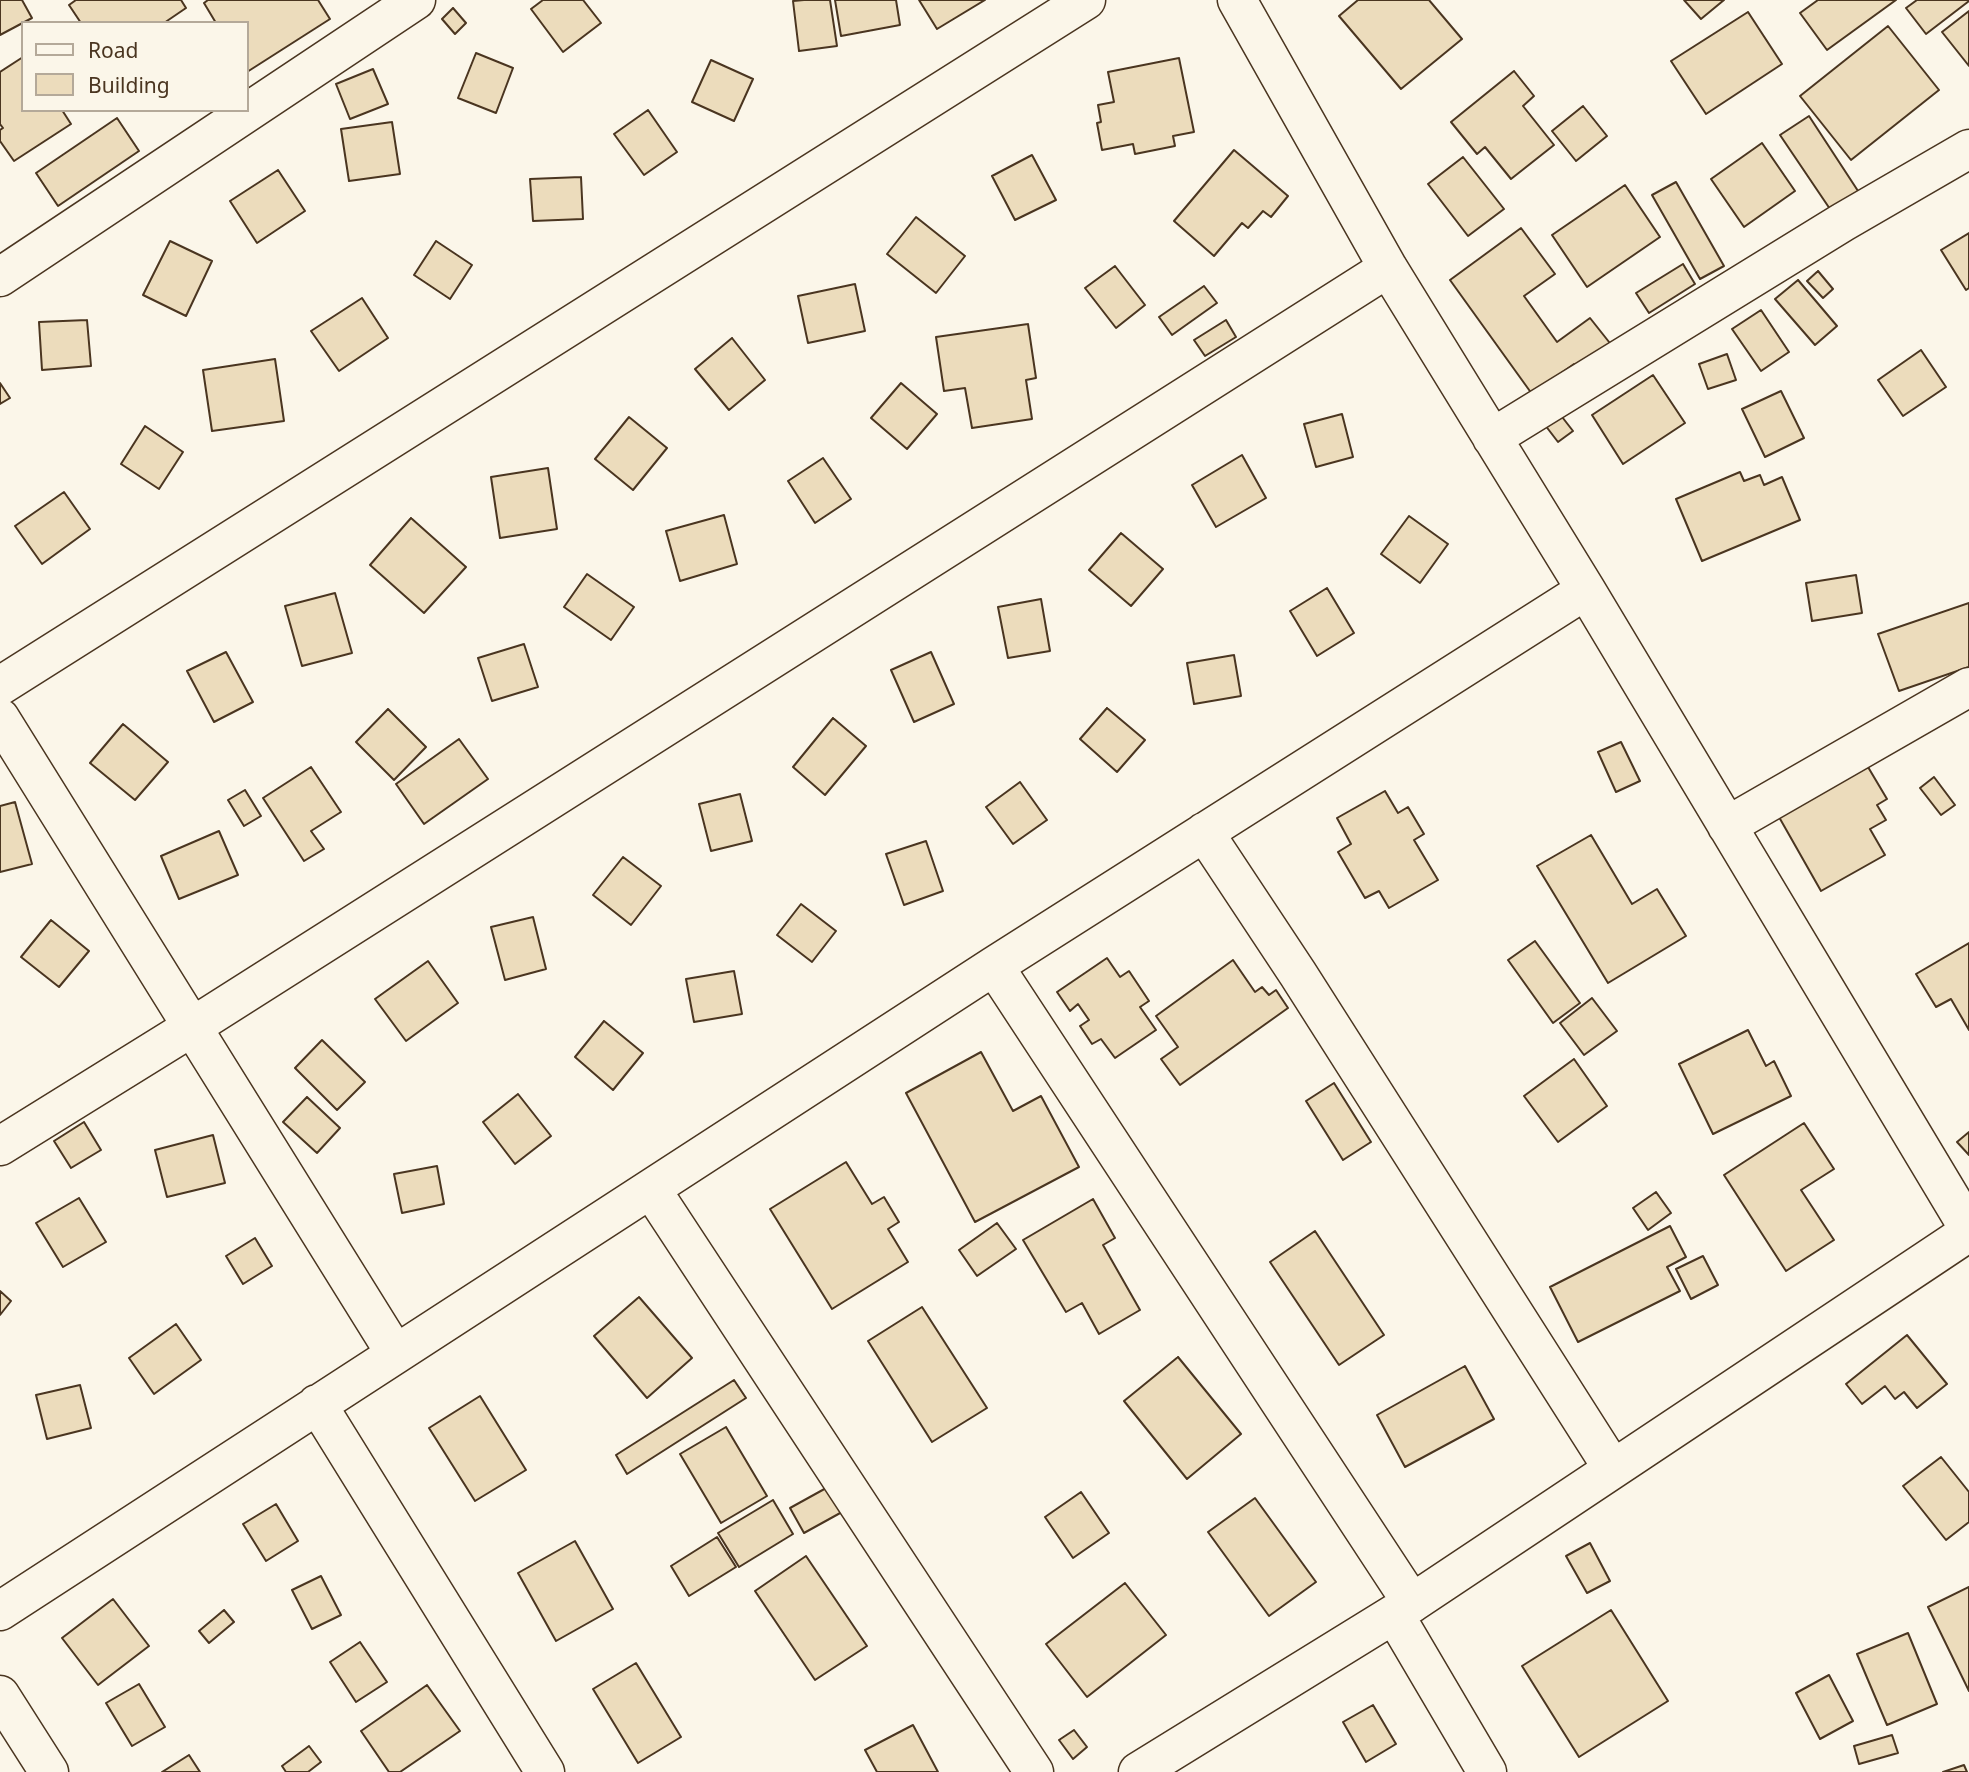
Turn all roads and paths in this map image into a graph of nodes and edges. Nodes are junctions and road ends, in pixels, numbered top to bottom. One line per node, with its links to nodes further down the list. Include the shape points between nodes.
1 (416, 0): 4 (street)
2 (1086, 0): 11 (street)
3 (1237, 0): 7 (street)
4 (248, 112)
5 (248, 112): 8 (street)
6 (1969, 149): 9 (street)
7 (1388, 268): 9 (street); 17 (street)
8 (0, 277)
9 (1492, 438): 10 (street)
10 (1586, 590): 14 (street); 15 (street)
11 (0, 686)
12 (1969, 687): 14 (street)
13 (0, 718): 17 (street)
14 (1727, 826): 20 (street)
15 (1204, 832): 16 (street); 23 (street)
16 (994, 966): 19 (street); 24 (street)
17 (192, 1027): 18 (street); 21 (street)
18 (0, 1146)
19 (651, 1189): 21 (street); 29 (street)
20 (1969, 1230): 23 (street)
21 (395, 1353): 22 (street)
22 (317, 1404): 25 (street); 28 (street)
23 (1613, 1469): 24 (street)
24 (1403, 1608): 30 (street); 31 (street)
25 (0, 1611)
26 (0, 1695): 27 (street)
27 (49, 1772)
28 (545, 1772)
29 (1034, 1772)
30 (1138, 1772)
31 (1487, 1772)

